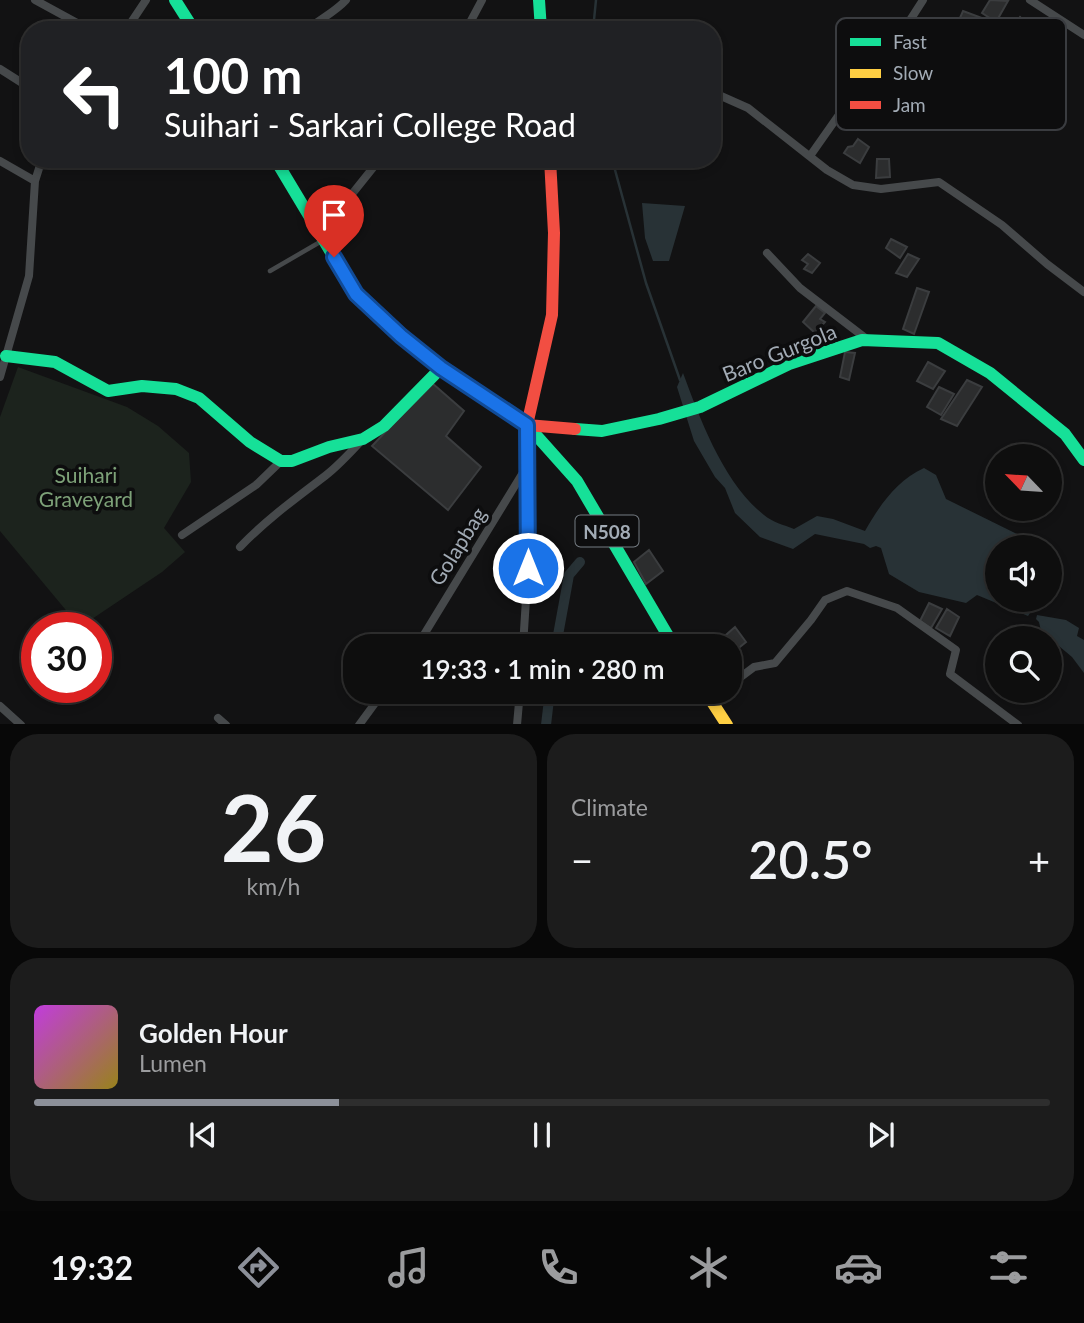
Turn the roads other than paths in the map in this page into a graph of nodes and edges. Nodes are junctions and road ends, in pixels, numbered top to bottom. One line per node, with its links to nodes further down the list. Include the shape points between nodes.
1 (35, 0): 11 (street)
2 (146, 0): 12 (street)
3 (175, 0): 13 (main road)
4 (346, 0): 14 (street)
5 (482, 0): 15 (street)
6 (539, 0): 16 (main road)
7 (923, 0): 9 (street)
8 (1030, 0): 10 (street)
9 (911, 18)
10 (1058, 18)
11 (74, 21)
12 (132, 21)
13 (188, 21)
14 (317, 21)
15 (471, 21)
16 (540, 21)
17 (1066, 23): 18 (street)
18 (1084, 35)
19 (0, 69): 20 (street)
20 (21, 82)
21 (721, 96): 23 (street, via 748,108)
22 (836, 119): 23 (street)
23 (810, 156): 33 (street, via 853,185 881,189 939,182 1002,225)
24 (0, 161): 29 (street)
25 (39, 168): 29 (street)
26 (280, 168): 30 (main road, N508)
27 (373, 168): 30 (street)
28 (550, 168): 38 (main road, via 552,315)
29 (35, 181): 35 (street, via 29,276)
30 (322, 237): 32 (lane); 36 (main road, N508, via 356,294)
31 (767, 254): 34 (street, via 800,288)
32 (270, 271)
33 (1084, 292)
34 (868, 340): 38 (main road, Baro Gurgola, via 789,364 680,413 602,431); 40 (main road, Baro Gurgola, via 938,343 990,373 1065,434)
35 (6, 356): 37 (street); 41 (main road, via 55,362 108,391 142,386 176,389 199,398 250,442)
36 (441, 368): 38 (main road, N508); 39 (main road, via 384,426)
37 (1, 371)
38 (527, 425): 42 (street); 47 (main road, N508, via 577,481)
39 (363, 439): 41 (main road); 44 (street)
40 (1084, 460)
41 (281, 461): 43 (street, via 256,485)
42 (527, 465): 45 (street, Golapbag); 46 (street)
43 (182, 536)
44 (240, 547)
45 (424, 634)
46 (524, 634)
47 (667, 634)
48 (742, 676): 59 (street, via 754,667 775,663 825,600 847,591 897,608 956,650 950,674)
49 (374, 704): 56 (street)
50 (519, 704): 57 (street)
51 (714, 704): 58 (main road)
52 (0, 706): 54 (street)
53 (218, 718): 55 (street)
54 (21, 724)
55 (226, 724)
56 (359, 724)
57 (517, 724)
58 (727, 724)
59 (1018, 724)

